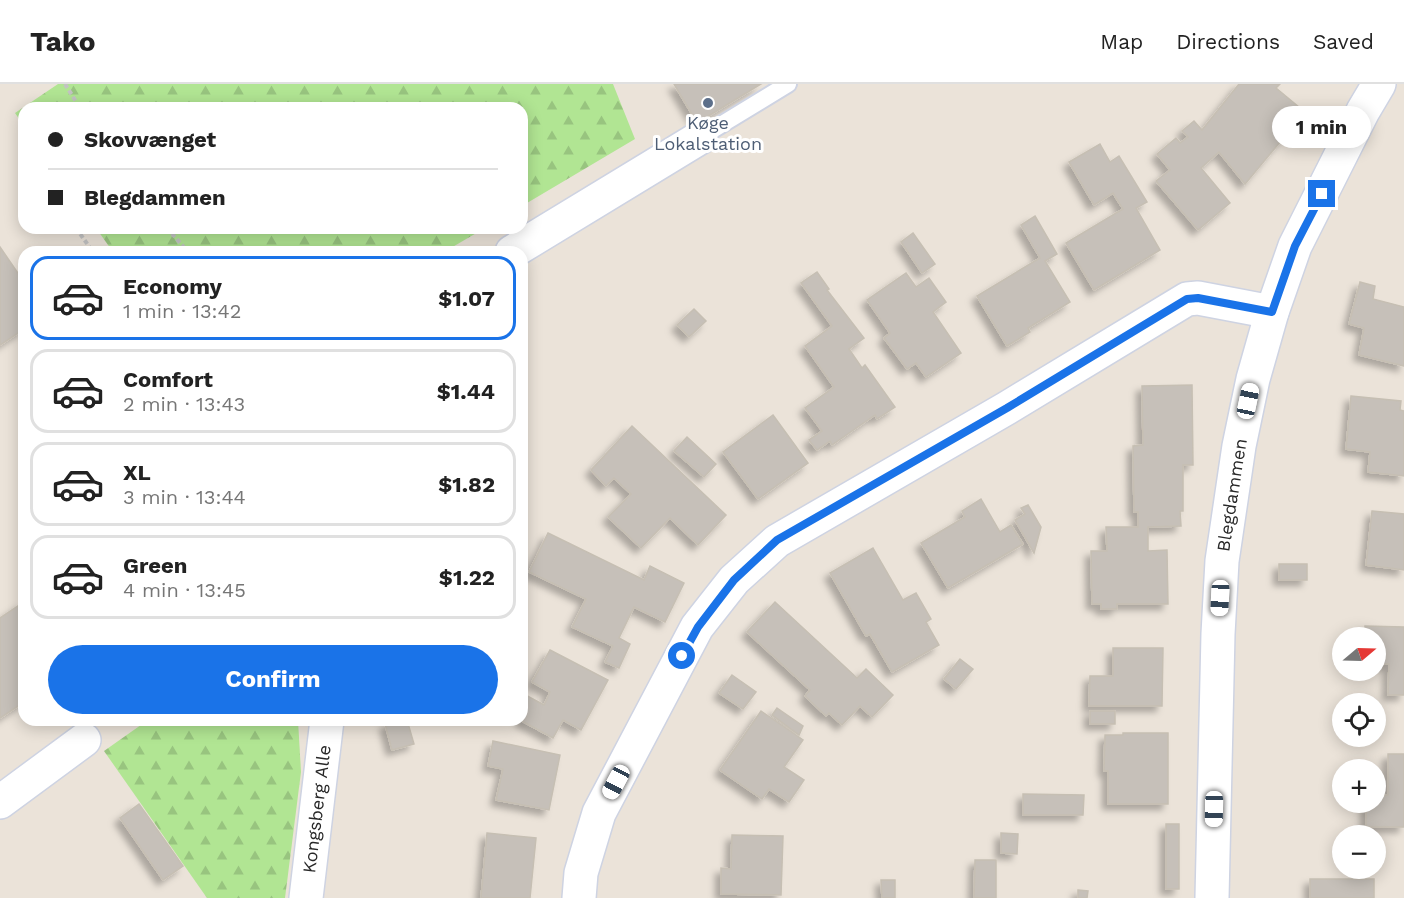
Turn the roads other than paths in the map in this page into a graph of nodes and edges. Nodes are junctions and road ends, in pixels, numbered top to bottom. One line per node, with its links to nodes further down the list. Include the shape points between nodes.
1 (789, 84): 3 (lane)
2 (1379, 84): 5 (street, Blegdammen, via 1295,246)
3 (701, 137): 4 (street)
4 (522, 246)
5 (1272, 312): 10 (street, via 1187,299 777,540 734,580 698,627 599,813 581,873); 11 (street, Blegdammen, via 1239,446 1222,561)
6 (326, 726): 9 (street, Kongsberg Alle)
7 (84, 740): 8 (street)
8 (0, 802)
9 (306, 898)
10 (579, 898)
11 (1212, 898)

